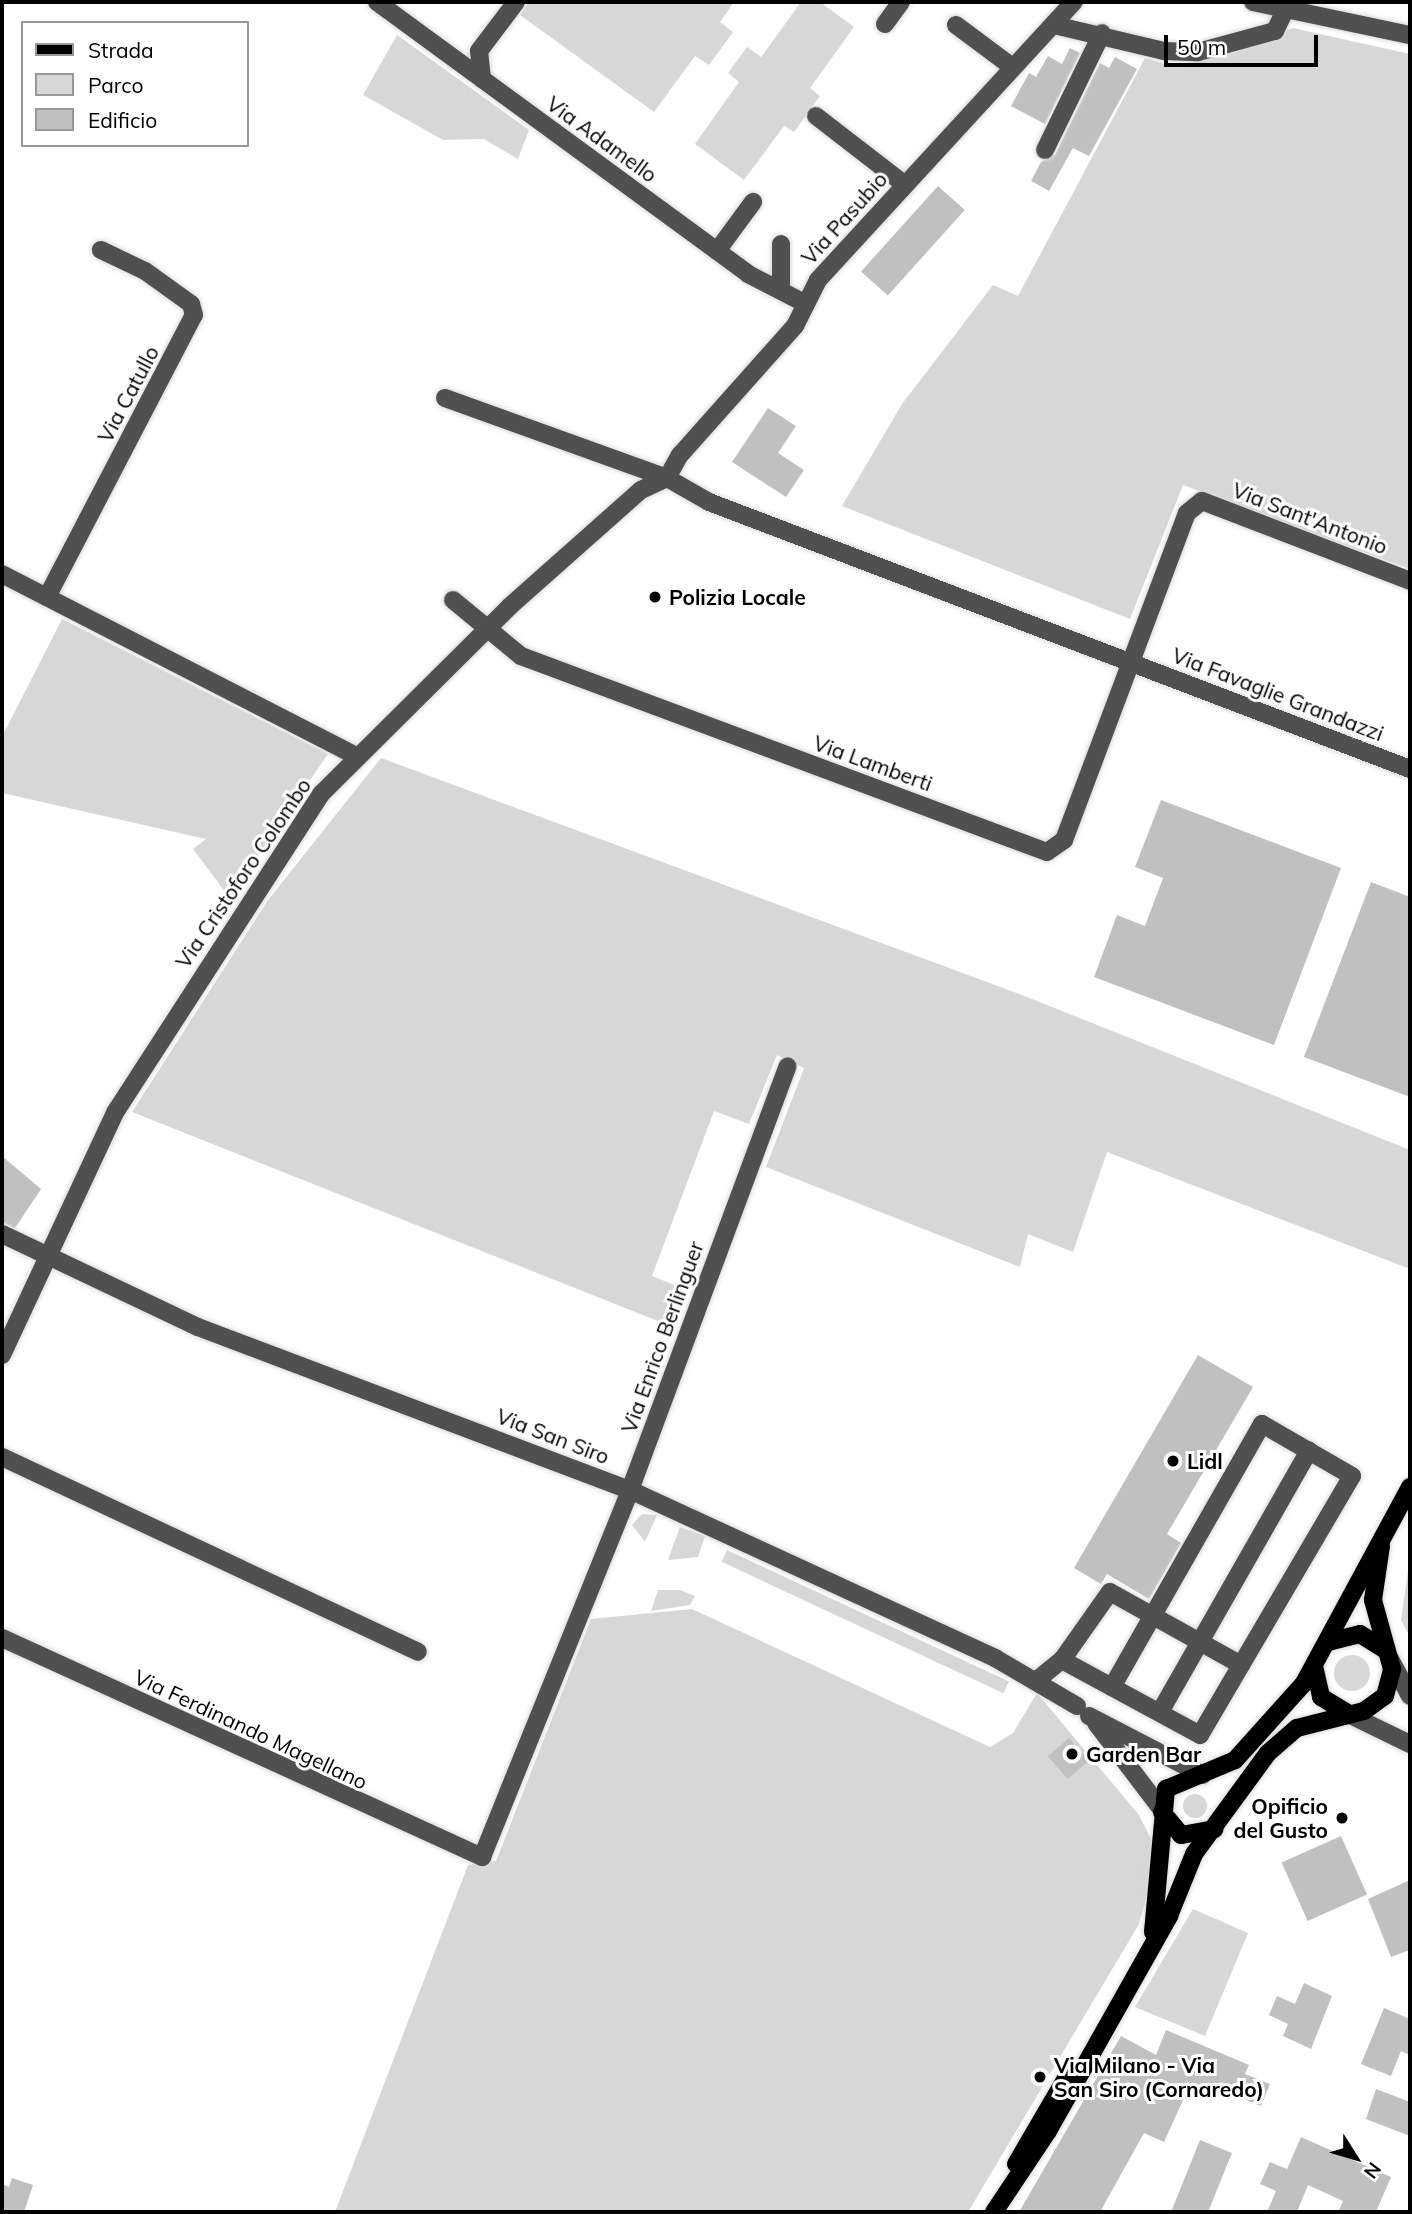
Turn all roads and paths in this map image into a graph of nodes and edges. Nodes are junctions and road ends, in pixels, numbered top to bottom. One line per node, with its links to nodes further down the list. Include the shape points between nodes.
1 (377, 2): 13 (street, Via Adamello)
2 (516, 2): 13 (street, via 479,51)
3 (901, 2): 7 (street)
4 (1074, 2): 9 (street, Via Pasubio)
5 (1253, 2): 6 (street)
6 (1288, 6): 10 (street, via 1275,31 1198,52 1164,51); 11 (street)
7 (885, 24)
8 (956, 25): 12 (street)
9 (1054, 25): 10 (street, via 1073,34); 12 (street, Via Pasubio)
10 (1102, 33): 15 (street)
11 (1410, 35)
12 (1012, 66): 16 (street, Via Pasubio)
13 (482, 79): 20 (street, Via Adamello)
14 (816, 117): 16 (street)
15 (1045, 150)
16 (904, 184): 22 (street, Via Pasubio, via 818,280)
17 (753, 202): 20 (street)
18 (781, 244): 21 (street)
19 (101, 250): 27 (street, Via Catullo, via 145,271 191,304 194,315)
20 (717, 250): 21 (street, Via Adamello)
21 (781, 289): 22 (street, Via Adamello)
22 (806, 304): 24 (street, Via Pasubio, via 795,326 680,455)
23 (445, 398): 24 (street, Via Favaglie Grandazzi)
24 (667, 478): 29 (street, Via Cristoforo Colombo, via 641,490); 30 (street, Via Favaglie Grandazzi, via 709,502)
25 (2, 574): 27 (street)
26 (1410, 581): 30 (street, Via Sant'Antonio, via 1202,501 1187,513)
27 (47, 597): 31 (street)
28 (453, 600): 29 (street)
29 (489, 631): 30 (street, Via Lamberti, via 521,656 1047,852 1064,840); 31 (street, Via Cristoforo Colombo)
30 (1129, 661): 32 (street, Via Favaglie Grandazzi)
31 (356, 756): 35 (street, Via Cristoforo Colombo, via 257,885 116,1111)
32 (1410, 769)
33 (788, 1066): 40 (street, Via Enrico Berlinguer)
34 (2, 1234): 35 (street, Via San Siro)
35 (49, 1258): 36 (street, Via Cristoforo Colombo); 40 (street, Via San Siro, via 198,1327)
36 (2, 1355)
37 (1309, 1451): 42 (street, via 1262,1424); 44 (street); 49 (street, via 1352,1476)
38 (2, 1457): 46 (street)
39 (1410, 1487): 41 (main road)
40 (630, 1490): 51 (street, Via San Siro); 61 (street, Via Enrico Berlinguer)
41 (1381, 1546): 45 (main road); 47 (main road, via 1373,1601)
42 (1153, 1616): 44 (street); 48 (street, via 1110,1592); 52 (street)
43 (2, 1638): 61 (street, Via Ferdinando Magellano)
44 (1200, 1642): 49 (street); 55 (street)
45 (1325, 1644): 47 (main road, via 1356,1634); 50 (main road)
46 (418, 1652)
47 (1387, 1654): 53 (street); 56 (main road, via 1385,1696)
48 (1062, 1660): 51 (street); 52 (street)
49 (1241, 1665): 55 (street, via 1200,1735)
50 (1314, 1666): 56 (main road, via 1320,1696); 58 (main road, via 1242,1754)
51 (1037, 1680): 54 (street, Via San Siro)
52 (1112, 1687): 55 (street)
53 (1410, 1696)
54 (1077, 1706)
55 (1160, 1712)
56 (1350, 1713): 57 (street); 60 (main road, via 1321,1717 1281,1739)
57 (1410, 1744)
58 (1203, 1775): 59 (main road, via 1169,1785); 59 (street, via 1089,1716 1150,1786)
59 (1162, 1810): 60 (main road, via 1167,1824 1183,1836 1200,1837); 62 (main road, via 1162,1870)
60 (1216, 1827): 62 (main road, via 1191,1859 1175,1904)
61 (482, 1857)
62 (1148, 1949): 63 (main road, via 1094,2039 1044,2108)
63 (994, 2212)

